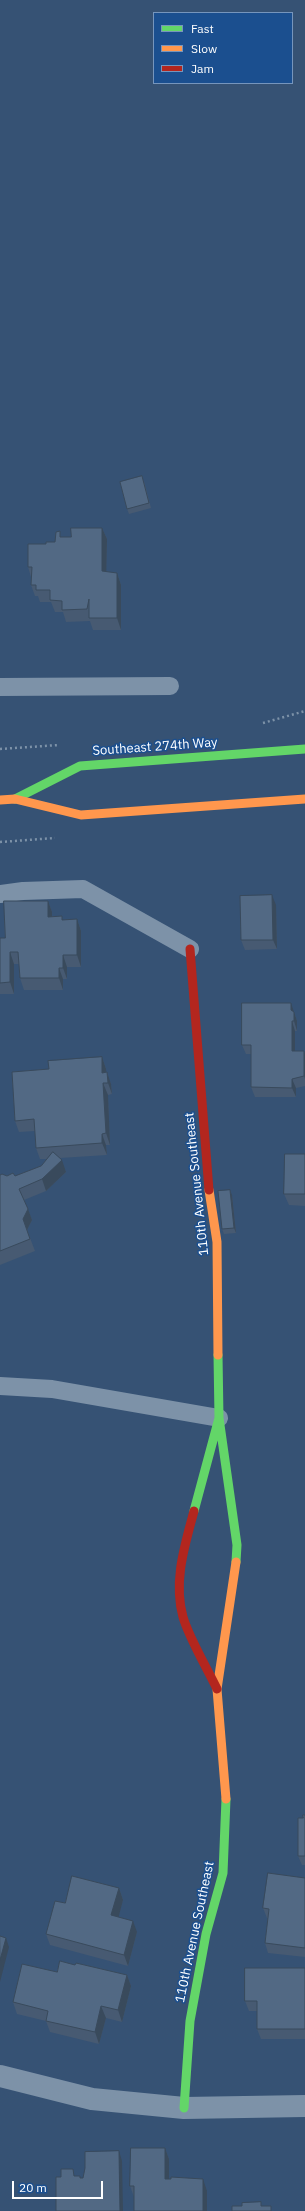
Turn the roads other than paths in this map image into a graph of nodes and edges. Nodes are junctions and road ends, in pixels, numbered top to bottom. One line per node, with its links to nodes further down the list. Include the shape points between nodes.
1 (170, 686): 2 (lane)
2 (0, 687)
3 (305, 749): 5 (street, Southeast 274th Way, via 80,766)
4 (305, 798): 5 (street, Southeast 274th Way, via 81,815)
5 (15, 799): 6 (street, Southeast 274th Way)
6 (0, 800)
7 (0, 894): 8 (lane, via 83,889)
8 (190, 949): 10 (street, 110th Avenue Southeast, via 206,1168 217,1242)
9 (0, 1386): 10 (lane, via 52,1389)
10 (220, 1418): 11 (street, 110th Avenue Southeast, via 237,1545 235,1575); 11 (street, 110th Avenue Southeast, via 181,1561 179,1589 183,1617)
11 (217, 1689): 14 (street, 110th Avenue Southeast, via 226,1801 223,1873 206,1934 190,2021)
12 (0, 2076): 14 (street, via 92,2099)
13 (305, 2106): 14 (street)
14 (184, 2108)

